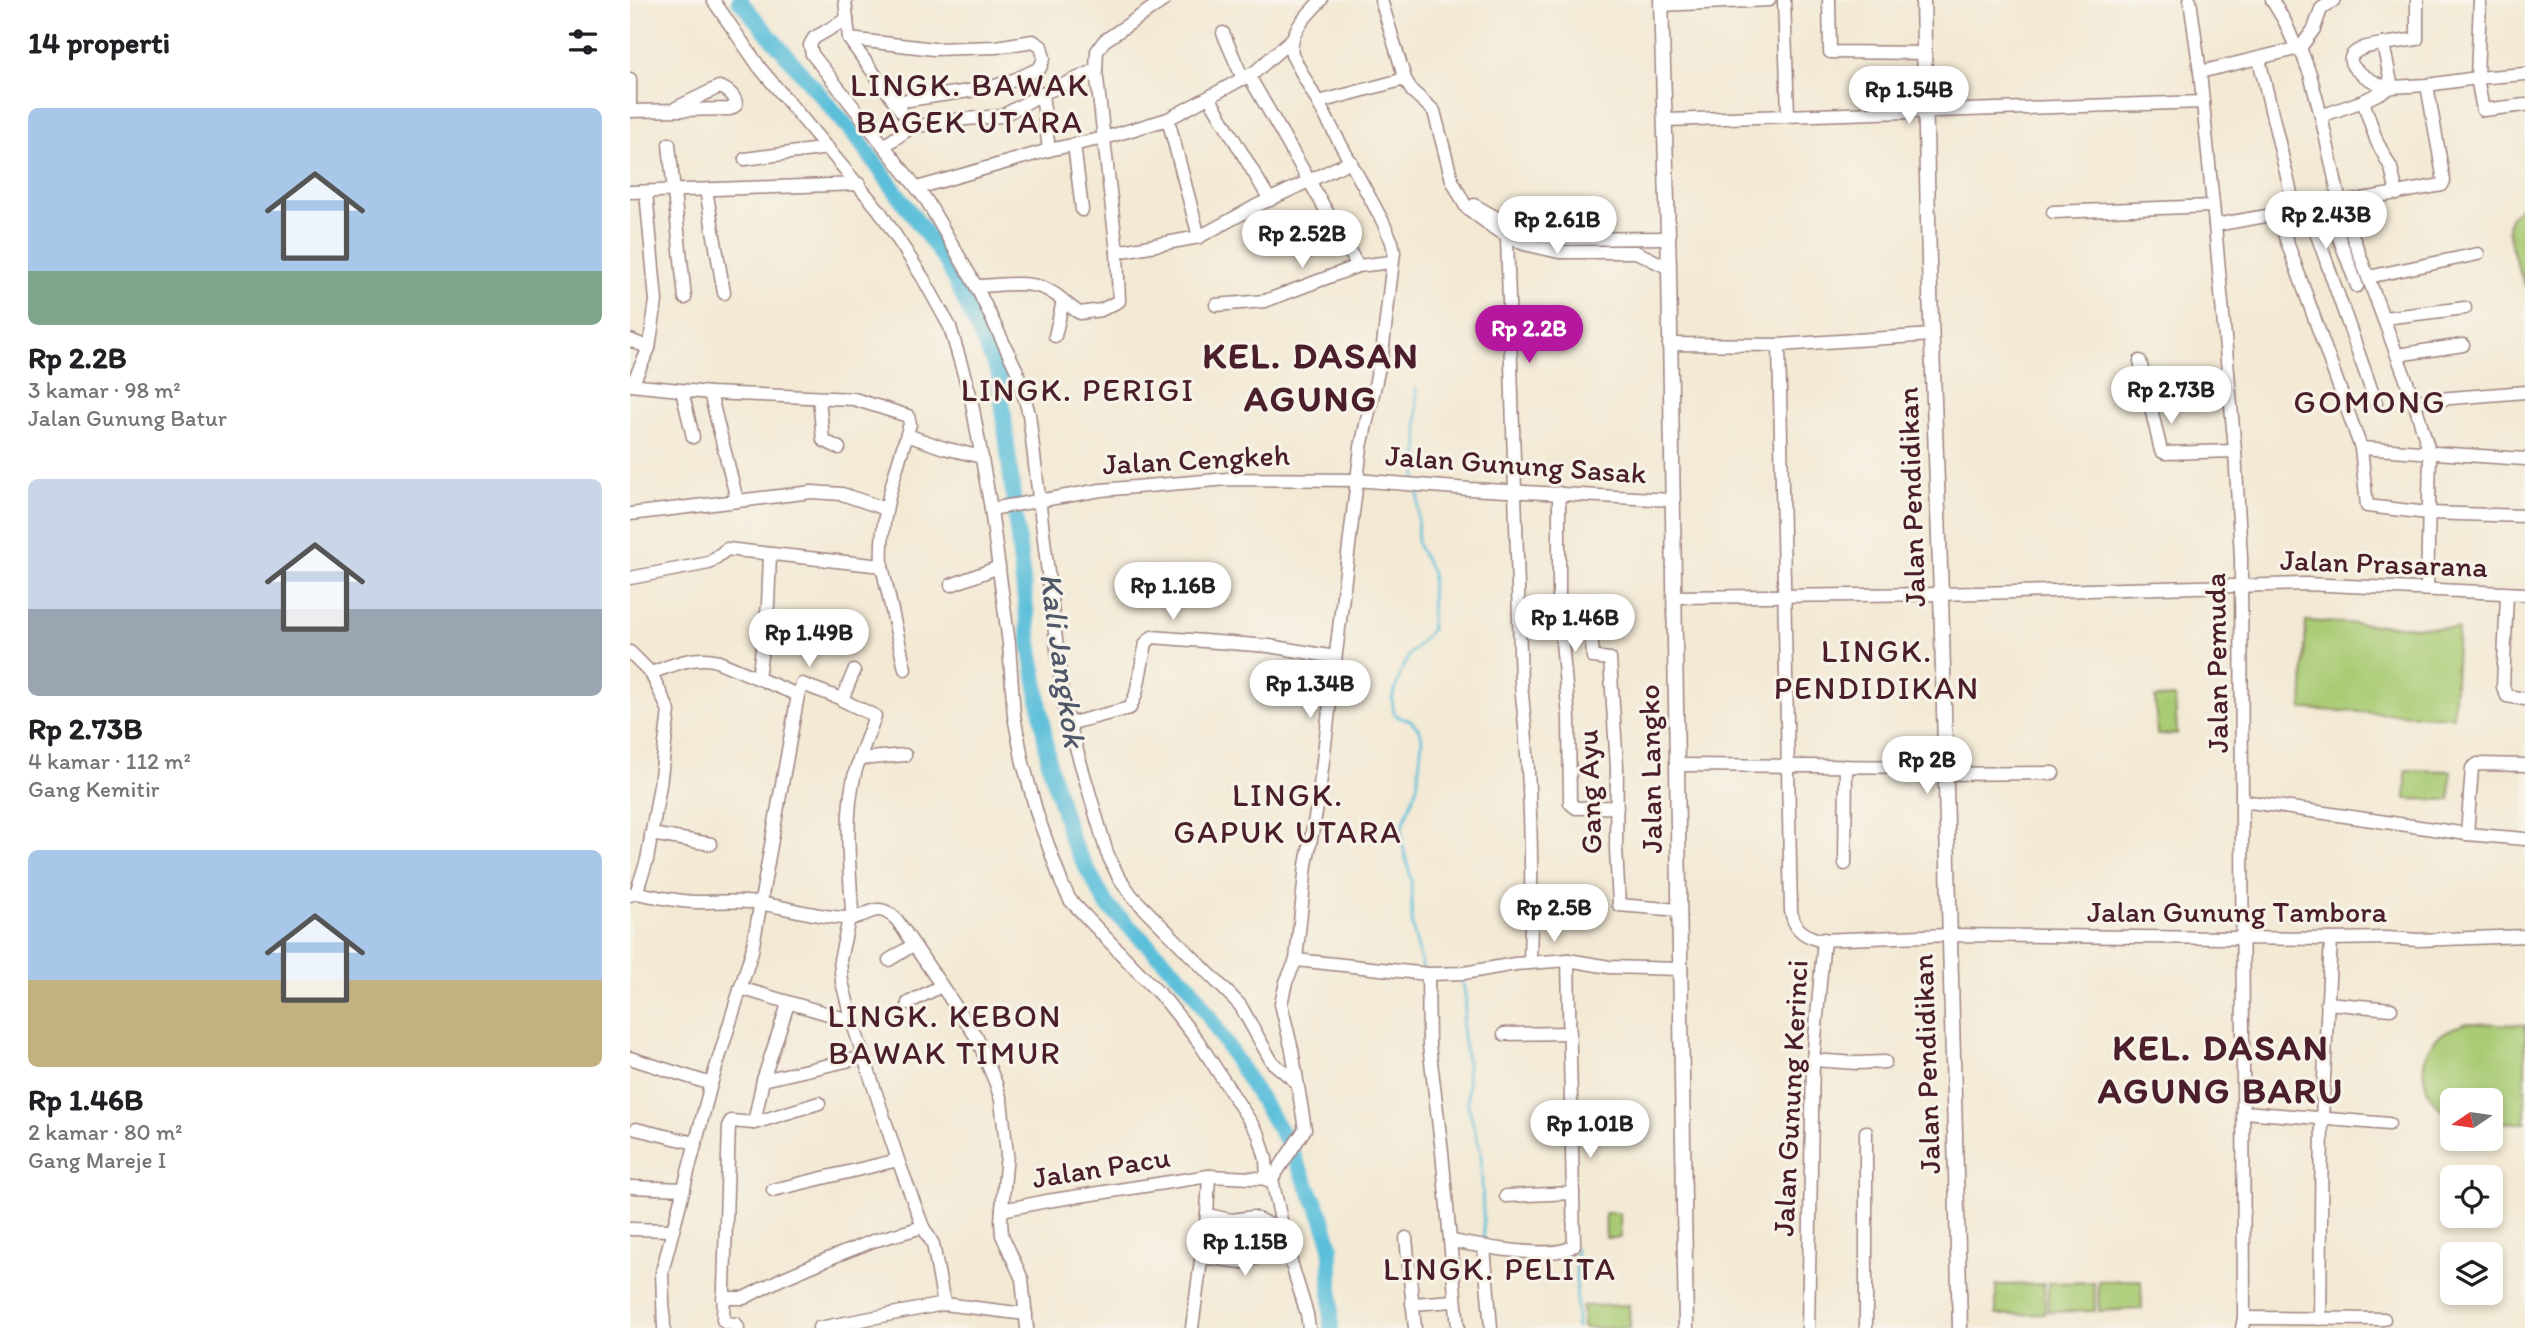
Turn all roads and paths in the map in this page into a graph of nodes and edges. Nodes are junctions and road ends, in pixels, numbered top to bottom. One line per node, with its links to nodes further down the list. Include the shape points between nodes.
1 (713, 0): 50 (street, via 760,68)
2 (845, 0): 16 (street)
3 (1164, 0): 24 (street, via 1104,41 1097,51)
4 (1321, 0): 19 (street)
5 (1381, 0): 30 (street)
6 (1769, 0): 15 (street)
7 (1784, 0): 42 (street)
8 (1829, 0): 22 (street, via 1830,52)
9 (1923, 0): 22 (main road, Jalan Pendidikan)
10 (2190, 0): 25 (street, Jalan Pemuda)
11 (2272, 0): 21 (street)
12 (2334, 0): 21 (street, via 2320,9 2315,29)
13 (2417, 0): 20 (street, via 2417,39)
14 (2480, 0): 28 (street)
15 (1661, 2): 45 (main road, Jalan Langko)
16 (847, 19): 18 (street); 49 (street, via 814,38 810,49)
17 (1223, 33): 27 (street)
18 (849, 39): 18 (street, via 898,107 1014,80 1044,64 1043,51 1035,41 945,50)
19 (1292, 39): 27 (street); 36 (street, via 1294,58)
20 (2383, 44): 32 (street); 32 (street, via 2361,48 2352,60 2357,72 2368,80)
21 (2298, 49): 23 (street); 43 (street)
22 (1926, 53): 41 (main road, Jalan Pendidikan)
23 (2259, 59): 25 (street); 66 (street)
24 (1096, 70): 33 (street); 46 (street)
25 (2200, 72): 37 (street, Jalan Pemuda)
26 (2525, 74): 28 (street)
27 (1246, 78): 34 (street); 54 (street)
28 (2477, 78): 31 (street); 38 (street, via 2483,110)
29 (630, 79): 40 (street)
30 (1405, 79): 36 (street); 62 (street, via 1412,92 1434,111)
31 (2427, 85): 32 (street); 61 (street, via 2444,181 2440,186)
32 (2390, 87): 35 (street)
33 (1042, 94): 49 (street, via 1002,116 910,128); 51 (street)
34 (1210, 99): 44 (street); 63 (street)
35 (2363, 101): 43 (street); 61 (street)
36 (1320, 102): 53 (street)
37 (2203, 102): 41 (street); 65 (street, Jalan Pemuda)
38 (2525, 105)
39 (676, 108): 39 (street, via 719,87 733,96 736,105 730,109); 40 (street)
40 (630, 111)
41 (1926, 111): 42 (street); 89 (main road, Jalan Pendidikan)
42 (1788, 114): 45 (street)
43 (2321, 116): 64 (street)
44 (1168, 119): 46 (street); 71 (street)
45 (1666, 120): 73 (main road, Jalan Langko)
46 (1104, 138): 48 (street); 74 (street)
47 (669, 144): 58 (street)
48 (1074, 144): 51 (street); 67 (street)
49 (884, 146): 56 (street)
50 (828, 148): 52 (street); 55 (street)
51 (1049, 150): 56 (street)
52 (745, 159)
53 (1351, 161): 54 (street); 76 (street, via 1388,232 1394,252)
54 (1308, 181): 63 (street); 77 (street)
55 (859, 184): 57 (street); 110 (street, via 909,256 950,327)
56 (917, 188): 80 (street)
57 (706, 190): 58 (street); 82 (street)
58 (675, 191): 60 (street); 83 (street)
59 (630, 192): 60 (street)
60 (646, 192): 94 (street, via 656,301)
61 (2397, 194): 64 (street)
62 (1461, 199): 72 (street); 73 (street, via 1542,237 1578,241)
63 (1270, 200): 71 (street)
64 (2333, 203): 66 (street); 79 (street); 81 (street)
65 (2213, 206): 68 (street); 70 (street, Jalan Pemuda)
66 (2301, 209): 69 (street); 103 (street)
67 (1082, 210)
68 (2053, 212)
69 (2277, 214): 70 (street); 107 (street)
70 (2215, 225): 108 (street, Jalan Pemuda)
71 (1199, 237): 74 (street)
72 (1507, 237): 78 (street, via 1559,252 1636,252); 113 (street)
73 (1668, 238): 78 (main road, Jalan Langko)
74 (1117, 251): 84 (street, via 1119,302 1086,314)
75 (2478, 254): 79 (street)
76 (1391, 262): 77 (street); 112 (street, via 1382,354)
77 (1359, 266): 85 (street, via 1265,301)
78 (1669, 268): 91 (main road, Jalan Langko)
79 (2368, 277): 87 (street)
80 (976, 286): 84 (street, via 1033,285); 117 (street, via 1024,392)
81 (2357, 286)
82 (724, 293)
83 (685, 298)
84 (1063, 301): 88 (street)
85 (1216, 305)
86 (2465, 308): 87 (street)
87 (2384, 318): 95 (street)
88 (1055, 335)
89 (1931, 335): 92 (street); 130 (main road, Jalan Pendidikan)
90 (630, 340): 94 (street)
91 (1669, 344): 92 (street); 116 (main road, Jalan Langko)
92 (1779, 345): 133 (street, Jalan Gunung Kerinci)
93 (2463, 345): 95 (street)
94 (649, 348): 97 (street)
95 (2397, 355): 102 (street)
96 (2140, 361): 108 (street, via 2161,451)
97 (631, 385): 98 (street)
98 (682, 391): 100 (street); 105 (street)
99 (2525, 392): 102 (street)
100 (710, 393): 101 (street); 115 (street)
101 (819, 398): 104 (street, via 854,399 905,415 909,419); 106 (street, via 821,435)
102 (2414, 401): 109 (street)
103 (2376, 403)
104 (907, 435): 110 (street); 119 (street)
105 (693, 437)
106 (839, 447)
107 (2361, 448): 109 (street); 120 (street, via 2367,506)
108 (2235, 451): 128 (street, Jalan Pemuda)
109 (2430, 454): 111 (street); 120 (street)
110 (982, 457): 118 (street)
111 (2525, 459)
112 (1356, 480): 113 (street, Jalan Gunung Sasak); 117 (street, Jalan Cengkeh, via 1228,479 1101,490); 137 (street)
113 (1516, 491): 114 (street, Jalan Gunung Sasak); 174 (street, via 1521,683 1531,814)
114 (1559, 493): 116 (street, Jalan Gunung Sasak); 155 (street, via 1559,609 1572,807)
115 (737, 500): 119 (street, via 829,492); 121 (street)
116 (1672, 500): 134 (main road, Jalan Langko)
117 (1037, 501): 118 (street, Jalan Cengkeh); 145 (street)
118 (997, 508): 125 (street)
119 (886, 509): 124 (street)
120 (2428, 513): 122 (street); 129 (street)
121 (630, 514)
122 (2525, 516)
123 (770, 554): 124 (street); 126 (street, via 727,549 709,563); 141 (street)
124 (882, 566): 138 (street)
125 (999, 566): 127 (street); 203 (street, via 1023,763 1066,893 1198,1041 1259,1135)
126 (630, 578)
127 (951, 585)
128 (2241, 585): 129 (street, Jalan Prasarana); 130 (street, Jalan Prasarana); 154 (street, Jalan Pemuda)
129 (2427, 589): 131 (street, Jalan Prasarana)
130 (1941, 594): 133 (street, Jalan Prasarana); 152 (main road, Jalan Pendidikan)
131 (2507, 594): 132 (street, Jalan Prasarana); 144 (street, via 2503,687 2507,696)
132 (2525, 594)
133 (1784, 596): 134 (street, Jalan Prasarana); 150 (street, Jalan Gunung Kerinci)
134 (1673, 597): 148 (main road, Jalan Langko)
135 (1589, 607): 155 (street, Gang Ayu, via 1593,657 1610,659)
136 (630, 652): 140 (street)
137 (1335, 657): 145 (street, via 1269,646 1152,637 1146,643 1130,708); 172 (street)
138 (905, 670)
139 (853, 671): 143 (street)
140 (651, 673): 141 (street, via 702,658); 156 (street, via 669,711)
141 (758, 678): 142 (street)
142 (798, 695): 143 (street, via 802,684); 162 (street)
143 (842, 699): 147 (street, via 875,714)
144 (2525, 699)
145 (1068, 724): 191 (street, via 1118,876 1132,896 1240,1005 1272,1062)
146 (905, 755): 147 (street)
147 (859, 759): 164 (street, via 848,829)
148 (1678, 765): 150 (street); 163 (main road, Jalan Langko)
149 (2525, 765): 157 (street, via 2473,766)
150 (1787, 766): 151 (street); 168 (street, Jalan Gunung Kerinci, via 1791,914 1802,933)
151 (1846, 766): 152 (street); 160 (street)
152 (1944, 770): 153 (street); 165 (main road, Jalan Pendidikan)
153 (2053, 773)
154 (2243, 801): 157 (street); 167 (street, Jalan Pemuda)
155 (1617, 807): 163 (street, Gang Ayu, via 1619,905)
156 (651, 834): 159 (street); 161 (street, via 647,860)
157 (2467, 834): 158 (street)
158 (2525, 839)
159 (711, 844)
160 (1845, 864)
161 (633, 894): 162 (street, via 692,902)
162 (759, 903): 164 (street); 178 (street)
163 (1679, 910): 175 (main road, Jalan Langko)
164 (852, 918): 170 (street, via 886,911); 183 (street, via 839,969)
165 (1949, 935): 167 (street, Jalan Gunung Tambora); 168 (street, Jalan Gunung Tambora); 240 (main road, Jalan Pendidikan)
166 (2525, 936): 169 (street, Jalan Gunung Tambora)
167 (2242, 937): 169 (street, Jalan Gunung Tambora); 194 (street, Jalan Pemuda)
168 (1824, 939): 188 (street, Jalan Gunung Kerinci)
169 (2331, 939): 180 (street)
170 (913, 945): 171 (street); 177 (street)
171 (888, 960)
172 (1296, 960): 176 (street); 191 (street, via 1282,1004)
173 (1568, 960): 174 (street); 175 (street, via 1609,967); 184 (street)
174 (1530, 963): 176 (street)
175 (1680, 969): 237 (main road, Jalan Langko)
176 (1427, 975): 216 (street, via 1429,1045)
177 (941, 986): 179 (street); 209 (street, via 978,1038 1001,1100 1007,1154)
178 (740, 988): 181 (street); 192 (street)
179 (908, 1003)
180 (2327, 1003): 182 (street); 195 (street)
181 (788, 1004): 183 (street); 190 (street)
182 (2391, 1009)
183 (852, 1021): 186 (street)
184 (1570, 1033): 185 (street); 207 (street)
185 (1504, 1034)
186 (864, 1057): 190 (street); 201 (street)
187 (630, 1058): 192 (street)
188 (1813, 1060): 189 (street); 238 (street, Jalan Gunung Kerinci)
189 (1885, 1062)
190 (763, 1080): 196 (street)
191 (1296, 1082): 203 (street, via 1305,1129)
192 (710, 1084): 200 (street)
193 (819, 1103): 196 (street)
194 (2244, 1112): 195 (street); 227 (street, Jalan Pemuda)
195 (2322, 1118): 197 (street); 225 (street)
196 (754, 1123): 220 (street, via 730,1124)
197 (2389, 1124)
198 (636, 1129): 200 (street)
199 (1866, 1132): 239 (street)
200 (695, 1143): 205 (street)
201 (898, 1160): 206 (street); 212 (street)
202 (1209, 1176): 203 (street, Jalan Pacu); 209 (street, Jalan Pacu); 210 (street, Jalan Pacu)
203 (1272, 1178): 211 (street)
204 (630, 1187): 205 (street)
205 (684, 1189): 214 (street)
206 (773, 1190)
207 (1573, 1193): 208 (street); 217 (street, via 1572,1248 1506,1251)
208 (1506, 1196)
209 (1002, 1210): 224 (street, via 1003,1241 1022,1279)
210 (1207, 1215): 211 (street, via 1232,1220 1253,1217); 219 (street, Jalan Pacu)
211 (1282, 1226): 218 (street)
212 (923, 1227): 220 (street, via 835,1256 744,1298); 222 (street, via 933,1244)
213 (630, 1229): 214 (street)
214 (673, 1230): 229 (street, via 661,1279)
215 (1406, 1238): 223 (street)
216 (1451, 1241): 217 (street); 221 (street)
217 (1486, 1247): 236 (street)
218 (1288, 1252): 219 (street, via 1242,1262); 233 (street)
219 (1202, 1257): 232 (street, Jalan Pacu)
220 (723, 1298): 228 (street, via 724,1322)
221 (1454, 1301): 223 (street); 235 (street)
222 (944, 1304): 224 (street); 230 (street)
223 (1412, 1304): 234 (street)
224 (1026, 1314): 231 (street)
225 (2320, 1319): 226 (street); 227 (street)
226 (2384, 1319)
227 (2243, 1323)
228 (737, 1326)
229 (664, 1328)
230 (819, 1328)
231 (1027, 1328)
232 (1192, 1328)
233 (1309, 1328)
234 (1415, 1328)
235 (1458, 1328)
236 (1491, 1328)
237 (1686, 1328)
238 (1808, 1328)
239 (1866, 1328)
240 (1960, 1328)

